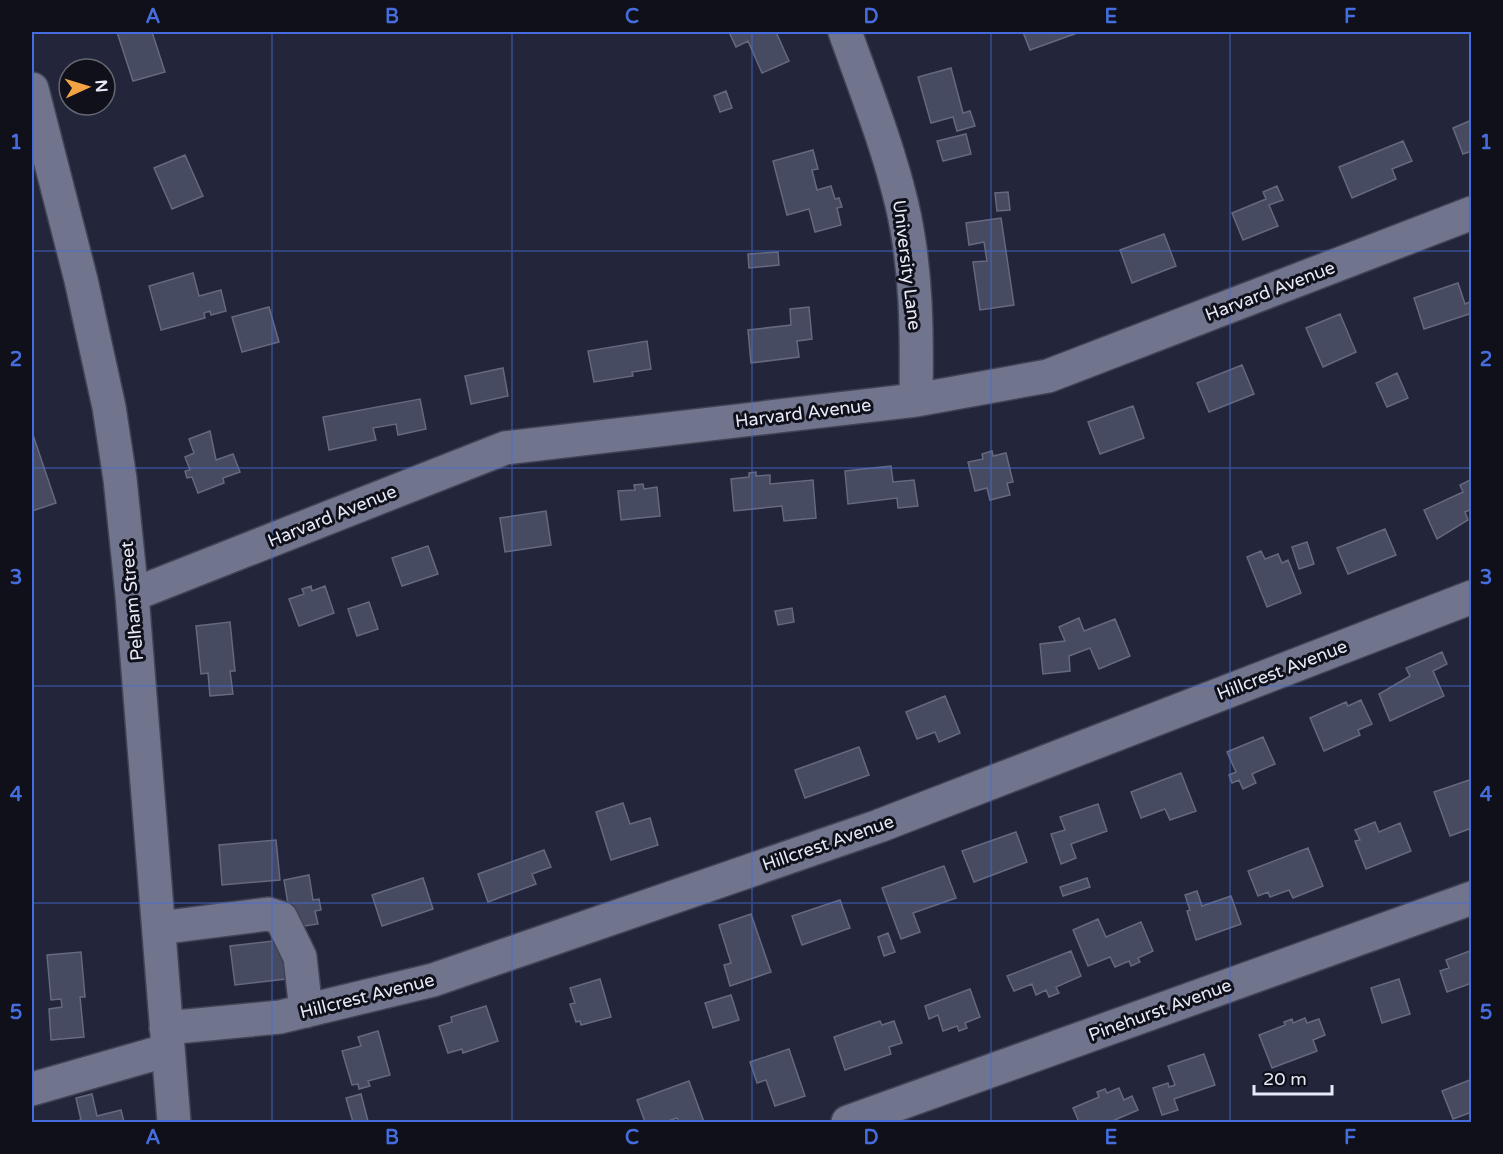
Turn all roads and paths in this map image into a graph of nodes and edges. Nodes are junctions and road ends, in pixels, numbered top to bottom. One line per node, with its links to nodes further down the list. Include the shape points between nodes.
1 (845, 32): 4 (street, University Lane, via 877,120 902,206 917,311)
2 (32, 94): 5 (street, Pelham Street, via 81,280 109,407)
3 (1472, 213): 4 (street, Harvard Avenue, via 1048,376)
4 (916, 400): 5 (street, Harvard Avenue, via 505,447)
5 (132, 595): 8 (street, Pelham Street)
6 (1472, 597): 9 (street, Hillcrest Avenue, via 879,826 433,980)
7 (1472, 898): 13 (street, Pinehurst Avenue)
8 (159, 928): 9 (street, via 268,914 281,918 300,957); 10 (street, Pelham Street)
9 (306, 1011): 10 (street, Hillcrest Avenue)
10 (167, 1039): 11 (street, Hillcrest Avenue); 12 (street, Pelham Street)
11 (32, 1089)
12 (174, 1122)
13 (848, 1122)

